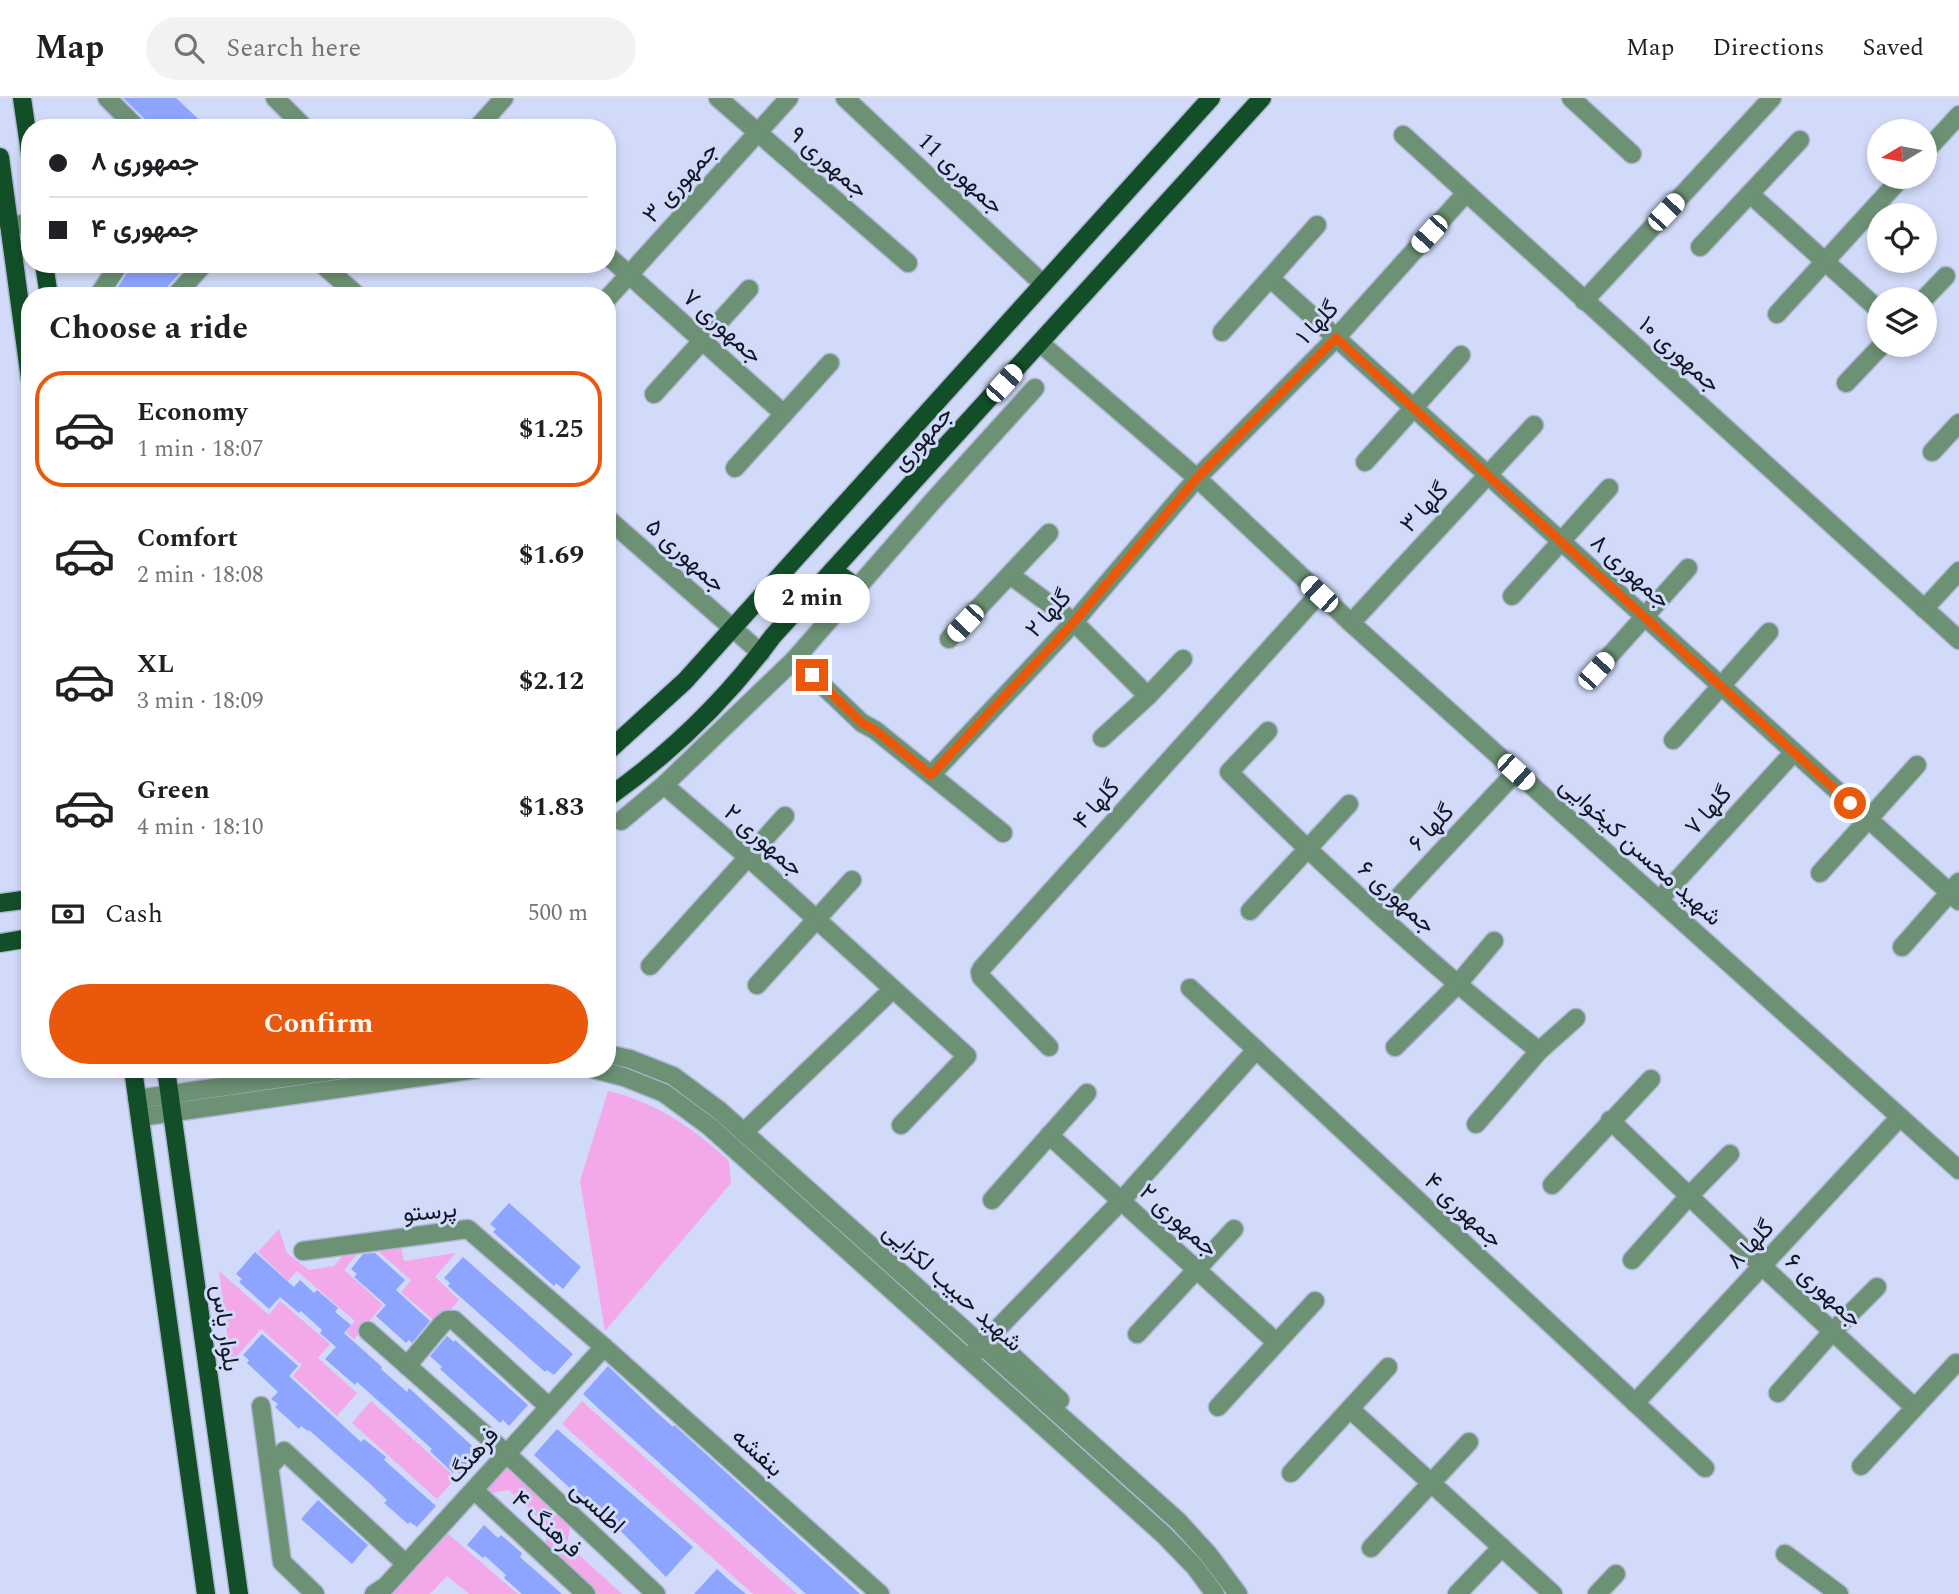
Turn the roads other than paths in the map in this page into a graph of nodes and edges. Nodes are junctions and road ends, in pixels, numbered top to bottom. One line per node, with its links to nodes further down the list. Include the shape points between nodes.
1 (22, 98): 15 (main road)
2 (275, 98): 18 (street)
3 (504, 98): 19 (street)
4 (718, 98): 20 (street, جمهوری ۹)
5 (789, 98): 20 (street, جمهوری ۳)
6 (845, 98): 41 (street, جمهوری 11)
7 (1211, 98): 41 (main road, جمهوری)
8 (1262, 98): 54 (main road, جمهوری)
9 (1571, 98): 24 (street)
10 (1772, 98): 48 (street)
11 (1955, 98): 13 (street)
12 (110, 101): 16 (street); 17 (street)
13 (1959, 103)
14 (1959, 115): 22 (street)
15 (25, 119)
16 (114, 119)
17 (128, 119)
18 (296, 119)
19 (485, 119)
20 (758, 133): 35 (street, جمهوری ۹); 38 (street, جمهوری ۳)
21 (1403, 135): 27 (street, جمهوری ۱۰)
22 (1937, 139)
23 (1800, 140): 28 (street)
24 (1632, 154)
25 (0, 158): 31 (main road)
26 (1891, 189): 33 (street)
27 (1466, 193): 48 (street, جمهوری ۱۰); 52 (street, گلها ۱)
28 (1750, 194): 32 (street); 33 (street)
29 (21, 224): 31 (street)
30 (1317, 225): 40 (street)
31 (9, 226): 49 (main road)
32 (1700, 247)
33 (1825, 261): 47 (street); 50 (street)
34 (616, 263): 38 (street, جمهوری ۷)
35 (908, 263)
36 (196, 273): 42 (street)
37 (332, 273): 43 (street)
38 (629, 275): 45 (street, جمهوری ۳); 53 (street, جمهوری ۷)
39 (1945, 276): 44 (street)
40 (1270, 278): 51 (street); 52 (street, جمهوری ۸)
41 (1044, 284): 85 (main road, جمهوری)
42 (183, 287)
43 (348, 287)
44 (1935, 287)
45 (616, 289)
46 (749, 289): 53 (street)
47 (1867, 299)
48 (1584, 300): 81 (street, جمهوری ۱۰)
49 (21, 313)
50 (1777, 314)
51 (1222, 332)
52 (1336, 338): 61 (street, جمهوری ۸); 69 (street, گلها ۱)
53 (702, 340): 60 (street); 62 (street, جمهوری ۷)
54 (1040, 343): 69 (street, شهید محسن کیخوایی); 75 (main road, جمهوری)
55 (1461, 355): 61 (street)
56 (1871, 357): 58 (street)
57 (830, 363): 62 (street)
58 (1846, 383)
59 (1035, 388): 78 (street)
60 (654, 394)
61 (1414, 408): 66 (street); 68 (street, جمهوری ۸)
62 (784, 414): 67 (street)
63 (1959, 423): 65 (street)
64 (1534, 425): 68 (street, گلها ۳)
65 (1932, 452)
66 (1365, 462)
67 (735, 468)
68 (1488, 475): 73 (street, جمهوری ۸); 84 (street, گلها ۳)
69 (1197, 478): 79 (street, شهید محسن کیخوایی); 83 (street, گلها ۲)
70 (1609, 488): 73 (street)
71 (616, 526): 85 (street, جمهوری ۵)
72 (1049, 533): 77 (street)
73 (1561, 541): 80 (street); 82 (street, جمهوری ۸)
74 (1688, 568): 82 (street)
75 (833, 570): 78 (main road); 89 (main road, جمهوری)
76 (1959, 571): 81 (street)
77 (1010, 575): 83 (street); 87 (street)
78 (858, 588): 90 (street)
79 (1319, 594): 84 (street, شهید محسن کیخوایی); 131 (street, گلها ۴, via 982,968 981,977)
80 (1513, 596)
81 (1924, 609): 88 (street, جمهوری ۱۰)
82 (1644, 616): 92 (street); 93 (street, جمهوری ۸)
83 (1074, 622): 94 (street); 102 (street, گلها ۲)
84 (1351, 623): 101 (street, شهید محسن کیخوایی)
85 (732, 629): 89 (street, جمهوری ۵); 98 (main road, جمهوری, via 685,681)
86 (1769, 632): 93 (street)
87 (950, 639)
88 (1959, 640)
89 (761, 653): 104 (main road, جمهوری, via 712,707 646,770)
90 (796, 659): 102 (street, via 862,723); 103 (street)
91 (1183, 659): 94 (street)
92 (1596, 671)
93 (1721, 686): 97 (street); 99 (street, جمهوری ۸)
94 (1148, 696): 96 (street)
95 (1268, 731): 110 (street, جمهوری ۶, via 1229,772)
96 (1102, 738)
97 (1673, 740)
98 (616, 744)
99 (1794, 752): 107 (street, جمهوری ۸); 116 (street, گلها ۷)
100 (1917, 765): 107 (street)
101 (1516, 772): 116 (street, شهید محسن کیخوایی); 119 (street, گلها ۶)
102 (931, 775): 109 (street)
103 (664, 785): 108 (street); 111 (street, جمهوری ۲)
104 (616, 792)
105 (1349, 804): 110 (street)
106 (785, 817): 111 (street)
107 (1868, 819): 112 (street); 114 (street, جمهوری ۸)
108 (621, 821)
109 (1003, 833)
110 (1307, 851): 118 (street); 119 (street, جمهوری ۶)
111 (749, 858): 120 (street, جمهوری ۲); 125 (street)
112 (1821, 873)
113 (852, 880): 120 (street)
114 (1956, 892): 124 (street)
115 (21, 900): 117 (main road)
116 (1659, 900): 147 (street, شهید محسن کیخوایی)
117 (0, 903)
118 (1250, 911)
119 (1382, 915): 127 (street, جمهوری ۶)
120 (817, 920): 126 (street); 129 (street, جمهوری ۲)
121 (21, 940): 123 (main road)
122 (1494, 941): 127 (street)
123 (0, 943)
124 (1902, 947)
125 (650, 966)
126 (757, 985)
127 (1457, 985): 132 (street); 134 (street, جمهوری ۶)
128 (1190, 988): 133 (street, جمهوری ۴)
129 (893, 989): 150 (street, جمهوری ۲, via 967,1056); 151 (street)
130 (1576, 1018): 134 (street)
131 (1049, 1047)
132 (1395, 1047)
133 (1256, 1050): 160 (street); 181 (street, جمهوری ۴)
134 (1539, 1051): 149 (street)
135 (616, 1056): 151 (street, شهید حبیب لکزایی, via 673,1076)
136 (616, 1075): 155 (street, شهید حبیب لکزایی, via 664,1093)
137 (134, 1078): 144 (main road)
138 (167, 1078): 143 (main road, بلوار یاس)
139 (282, 1078): 143 (street)
140 (413, 1078): 145 (street)
141 (1651, 1079): 148 (street)
142 (1087, 1093): 152 (street)
143 (170, 1094): 144 (street); 145 (main road, بلوار یاس)
144 (137, 1099): 146 (main road)
145 (172, 1112): 146 (street); 162 (main road, بلوار یاس)
146 (140, 1117): 163 (main road)
147 (1899, 1117): 156 (street, شهید محسن کیخوایی); 166 (street, گلها ۸)
148 (1611, 1120): 157 (street); 158 (street, جمهوری ۶)
149 (1476, 1124)
150 (901, 1125)
151 (744, 1132): 153 (street, شهید حبیب لکزایی)
152 (1049, 1135): 159 (street); 160 (street, جمهوری ۲)
153 (768, 1153): 155 (street); 173 (street, شهید حبیب لکزایی)
154 (1730, 1154): 158 (street)
155 (756, 1168): 176 (street, شهید حبیب لکزایی)
156 (1959, 1170)
157 (1552, 1185)
158 (1689, 1196): 165 (street); 166 (street, جمهوری ۶)
159 (992, 1200)
160 (1121, 1201): 167 (street, جمهوری ۲); 173 (street)
161 (1234, 1229): 167 (street)
162 (189, 1242): 163 (main road); 202 (main road, بلوار یاس)
163 (157, 1248): 201 (main road)
164 (303, 1251): 175 (street, پرستو, via 468,1230)
165 (1632, 1260)
166 (1762, 1266): 171 (street, جمهوری ۶); 181 (street, گلها ۸)
167 (1196, 1269): 172 (street); 174 (street, جمهوری ۲)
168 (1877, 1287): 171 (street)
169 (1315, 1301): 174 (street)
170 (368, 1331): 178 (street, اطلسی)
171 (1833, 1331): 180 (street); 184 (street, جمهوری ۶)
172 (1137, 1334)
173 (986, 1340): 176 (street); 208 (street, شهید حبیب لکزایی, via 1178,1521); 209 (street, via 1212,1542)
174 (1276, 1342): 183 (street)
175 (604, 1347): 185 (street, فرهنگ); 206 (street, بنفشه)
176 (969, 1359): 207 (street, شهید حبیب لکزایی, via 1164,1535)
177 (1956, 1363): 184 (street)
178 (407, 1366): 185 (street, via 442,1324 454,1320); 188 (street, اطلسی)
179 (1388, 1367): 186 (street)
180 (1778, 1393)
181 (1635, 1403): 191 (street, جمهوری ۴)
182 (261, 1406): 190 (street)
183 (1218, 1407)
184 (1914, 1407): 189 (street)
185 (549, 1408): 188 (street, فرهنگ)
186 (1350, 1409): 192 (street); 193 (street)
187 (1469, 1442): 193 (street)
188 (506, 1454): 194 (street, فرهنگ); 205 (street, اطلسی)
189 (1861, 1466)
190 (269, 1467): 198 (street, via 284,1451); 203 (street, via 282,1562)
191 (1705, 1468)
192 (1291, 1473)
193 (1431, 1482): 195 (street); 196 (street)
194 (474, 1490): 198 (street, فرهنگ); 204 (street, فرهنگ ۴)
195 (1502, 1547): 210 (street); 211 (street)
196 (1371, 1548)
197 (1785, 1554): 213 (street)
198 (406, 1564): 200 (street, فرهنگ)
199 (1616, 1574): 212 (street)
200 (385, 1591)
201 (206, 1594)
202 (239, 1594)
203 (315, 1594)
204 (586, 1594)
205 (656, 1594)
206 (880, 1594)
207 (1215, 1594)
208 (1238, 1594)
209 (1247, 1594)
210 (1457, 1594)
211 (1553, 1594)
212 (1597, 1594)
213 (1839, 1594)

